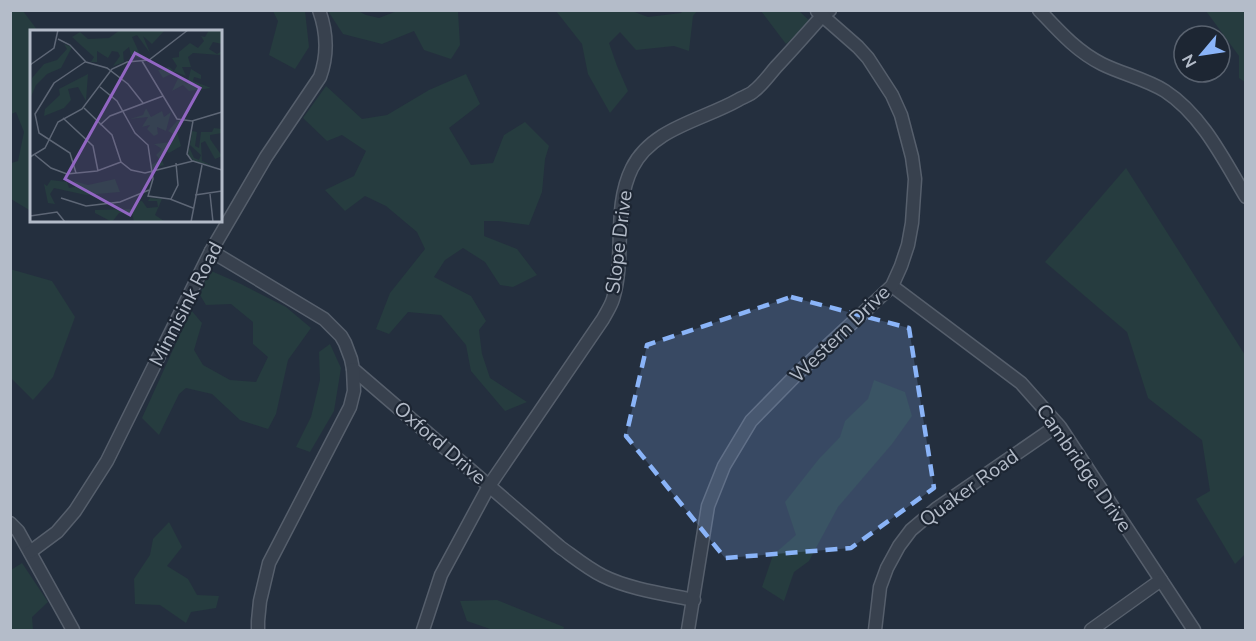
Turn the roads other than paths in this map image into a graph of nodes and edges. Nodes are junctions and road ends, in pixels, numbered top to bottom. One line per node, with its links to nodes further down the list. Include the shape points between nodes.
1 (319, 10): 5 (street, Minnisink Road, via 326,47 320,77 266,157)
2 (1039, 10): 4 (street, via 1085,54 1165,92 1188,111 1201,124)
3 (823, 12): 6 (street, Western Drive, via 880,76 892,94 907,136 915,179 912,223); 9 (street, Slope Drive, via 754,91 659,138 633,166 623,198 613,301)
4 (1245, 196)
5 (211, 251): 7 (street, Oxford Drive, via 324,319 345,344); 11 (street, Minnisink Road, via 107,461 75,511 57,532)
6 (892, 286): 8 (street, Cambridge Drive, via 1021,383); 13 (street, Western Drive, via 751,421 724,466 708,506)
7 (354, 369): 9 (street, Oxford Drive); 15 (street, via 350,407 269,562)
8 (1058, 425): 12 (street, Cambridge Drive); 18 (street, Quaker Road, via 911,530 899,546 880,588)
9 (489, 486): 13 (street, Oxford Drive, via 560,547 604,577); 16 (street, Slope Drive, via 441,575)
10 (10, 523): 11 (street)
11 (30, 552): 14 (street)
12 (1161, 580): 19 (street); 20 (street, Cambridge Drive)
13 (694, 600): 17 (street, Western Drive)
14 (73, 630)
15 (258, 630)
16 (423, 630)
17 (688, 630)
18 (875, 630)
19 (1091, 630)
20 (1194, 630)

